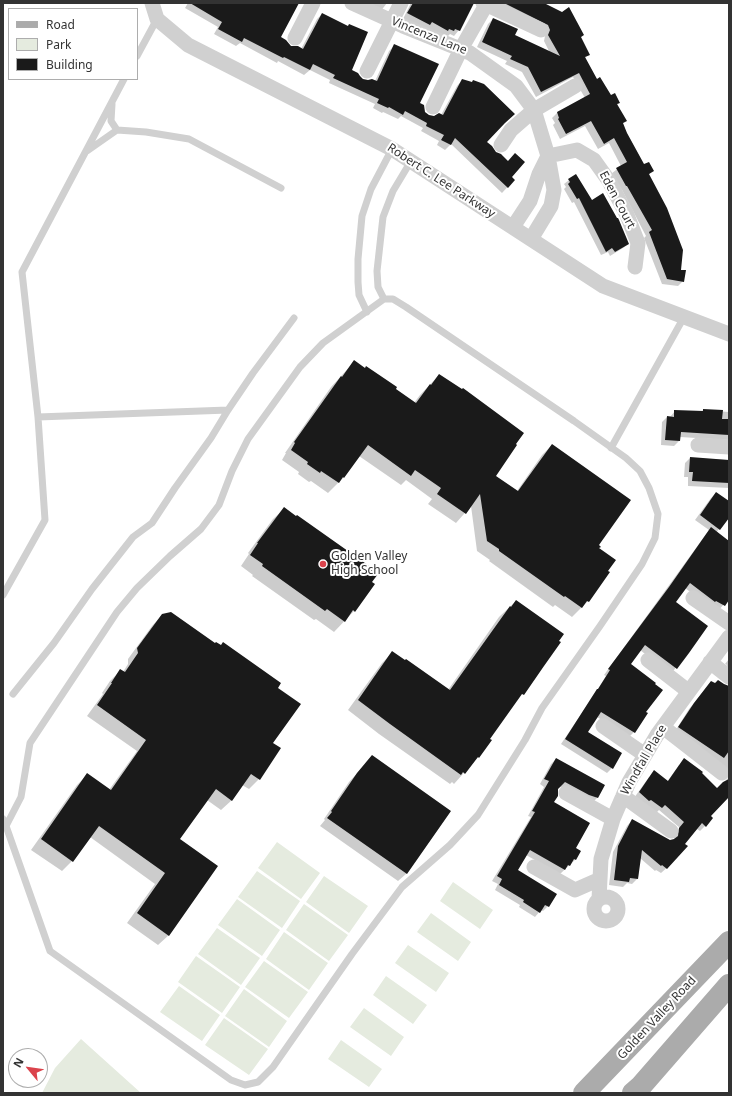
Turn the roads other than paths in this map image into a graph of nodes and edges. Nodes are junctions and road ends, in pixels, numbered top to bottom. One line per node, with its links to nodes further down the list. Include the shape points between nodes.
1 (152, 3): 6 (street)
2 (313, 3): 9 (street)
3 (352, 3): 7 (street, Vincenza Lane)
4 (402, 3): 7 (street)
5 (484, 4): 8 (street); 10 (street)
6 (157, 19): 11 (lane); 20 (street, Robert C. Lee Parkway, via 188,45)
7 (392, 21): 10 (street, Vincenza Lane); 12 (street)
8 (541, 30)
9 (295, 38)
10 (461, 49): 16 (street); 17 (street, Vincenza Lane, via 470,52 516,86)
11 (138, 54)
12 (367, 71)
13 (123, 80): 15 (lane)
14 (575, 86): 17 (street)
15 (112, 102): 18 (lane, via 111,121); 21 (lane)
16 (433, 107)
17 (534, 110): 19 (street); 22 (street, Vincenza Lane)
18 (116, 130): 21 (lane); 24 (lane, via 189,139)
19 (500, 145)
20 (392, 149): 23 (street, Robert C. Lee Parkway); 29 (lane, via 371,189 362,216 358,282 359,295)
21 (85, 152): 34 (lane, via 22,272)
22 (548, 156): 25 (street, via 530,201); 26 (street, Vincenza Lane, via 554,190 551,206); 27 (street, Eden Court, via 577,150 594,160 627,215 638,243)
23 (411, 161): 25 (street, Robert C. Lee Parkway); 28 (lane, via 393,191 383,216 377,271 378,287)
24 (281, 188)
25 (513, 227): 26 (street, Robert C. Lee Parkway)
26 (530, 239): 30 (street, Robert C. Lee Parkway, via 603,286)
27 (635, 267)
28 (384, 299): 29 (lane); 37 (lane, via 393,299 406,306)
29 (367, 312): 55 (lane, via 323,343 300,367 248,439 232,470 219,505 201,529 137,588 117,612 30,743 21,797)
30 (684, 317): 32 (street, Robert C. Lee Parkway); 37 (lane)
31 (294, 318): 33 (lane)
32 (729, 334)
33 (228, 410): 34 (lane); 46 (lane, via 152,523 133,537)
34 (38, 416): 38 (lane, via 45,520)
35 (698, 445): 36 (street)
36 (729, 447)
37 (611, 448): 55 (lane, via 640,471 658,514 655,538 642,564 542,708 478,815 450,845 402,887 273,1067 258,1082 244,1085 231,1080 50,951)
38 (3, 595)
39 (693, 598): 40 (street)
40 (729, 623)
41 (729, 637): 43 (street, Windfall Place)
42 (648, 660): 45 (street)
43 (710, 662): 44 (street); 45 (street, Windfall Place)
44 (729, 677)
45 (688, 691): 48 (street, Windfall Place)
46 (13, 694)
47 (603, 726): 49 (street)
48 (663, 727): 49 (street, Windfall Place); 50 (street)
49 (645, 755): 52 (street, Windfall Place)
50 (722, 773)
51 (566, 793): 54 (street)
52 (623, 796): 54 (street, Windfall Place); 56 (street)
53 (3, 819): 55 (lane)
54 (613, 819): 58 (street, Windfall Place, via 601,859)
55 (6, 826)
56 (672, 831)
57 (534, 867): 58 (street, via 575,890)
58 (600, 879): 59 (street, Windfall Place)
59 (599, 899)
60 (729, 942): 62 (main road, Golden Valley Road)
61 (729, 985): 63 (main road)
62 (584, 1093)
63 (633, 1093)

